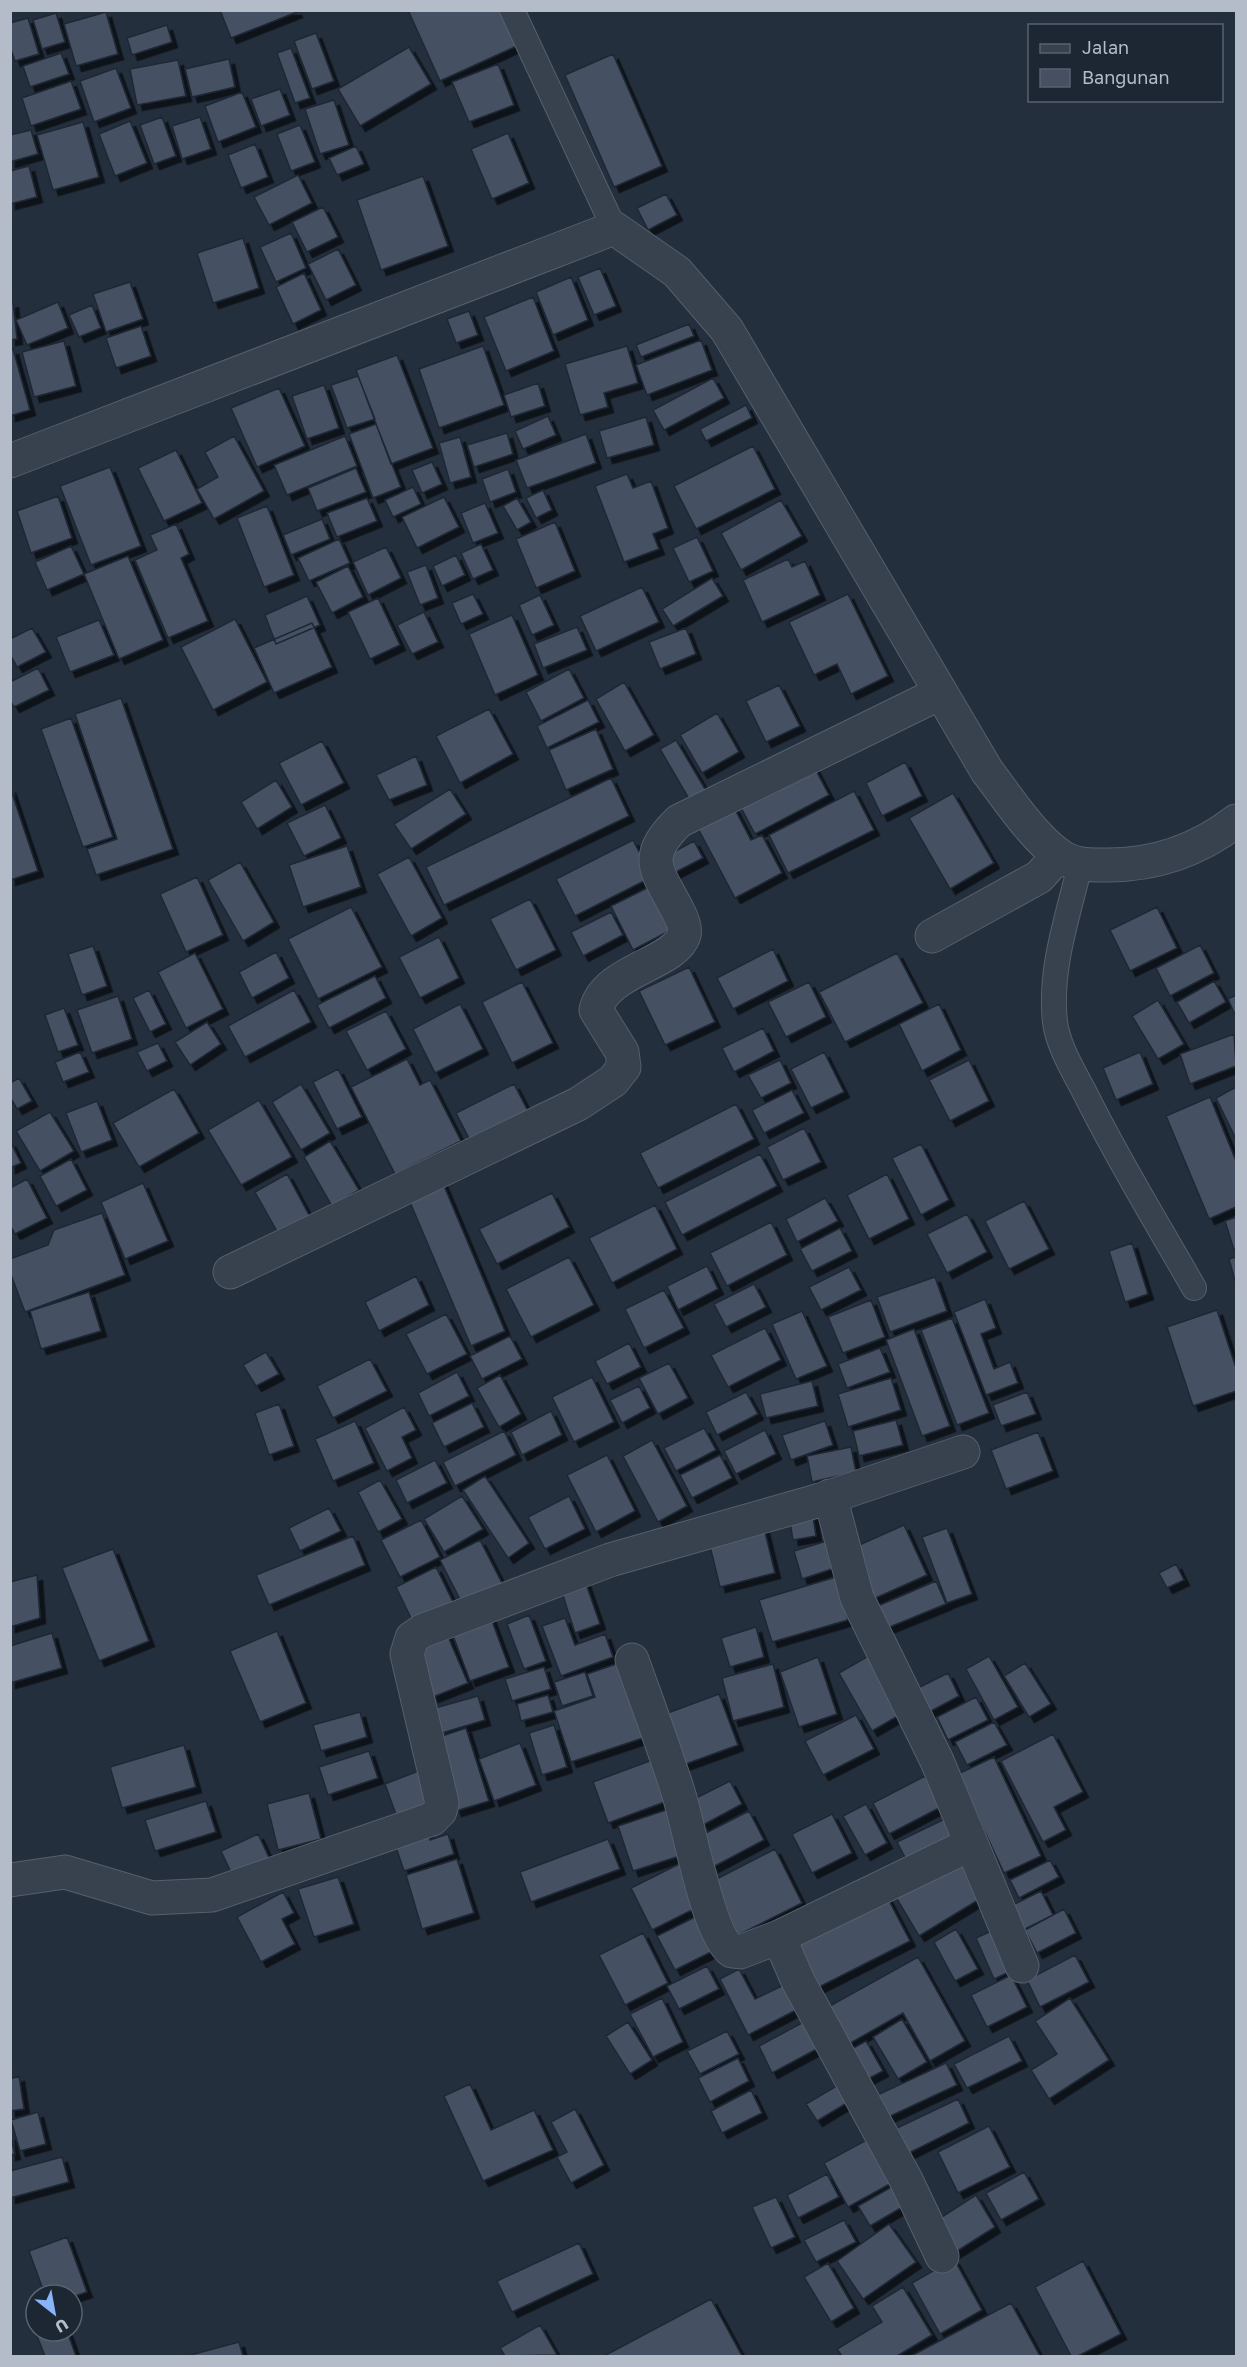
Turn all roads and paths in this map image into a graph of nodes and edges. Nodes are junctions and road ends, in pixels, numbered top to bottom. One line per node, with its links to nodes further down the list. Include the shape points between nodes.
1 (512, 10): 2 (lane)
2 (614, 228): 3 (street); 4 (street, via 677,272 727,330)
3 (10, 461)
4 (940, 693): 6 (street, via 987,771 1026,821); 8 (street, via 679,821 666,834 657,847 655,865 683,921 684,934 675,947 617,982 599,998 596,1010 622,1052 624,1067 613,1081 578,1104)
5 (1236, 821): 6 (street, via 1214,838 1169,858 1128,865)
6 (1070, 860): 7 (street); 9 (lane, via 1054,990 1055,1024 1100,1124)
7 (932, 936)
8 (230, 1272)
9 (1194, 1288)
10 (963, 1452): 11 (street)
11 (830, 1496): 13 (street, via 857,1598 932,1751); 14 (street, via 610,1560 412,1638 407,1654 442,1803 440,1812 432,1819 212,1895 152,1898 65,1872)
12 (632, 1660): 15 (street, via 680,1798 697,1870 722,1941 732,1951 741,1952)
13 (971, 1844): 15 (street); 16 (street)
14 (10, 1880)
15 (779, 1937): 17 (street, via 798,1982 906,2180)
16 (1022, 1966)
17 (942, 2256)

